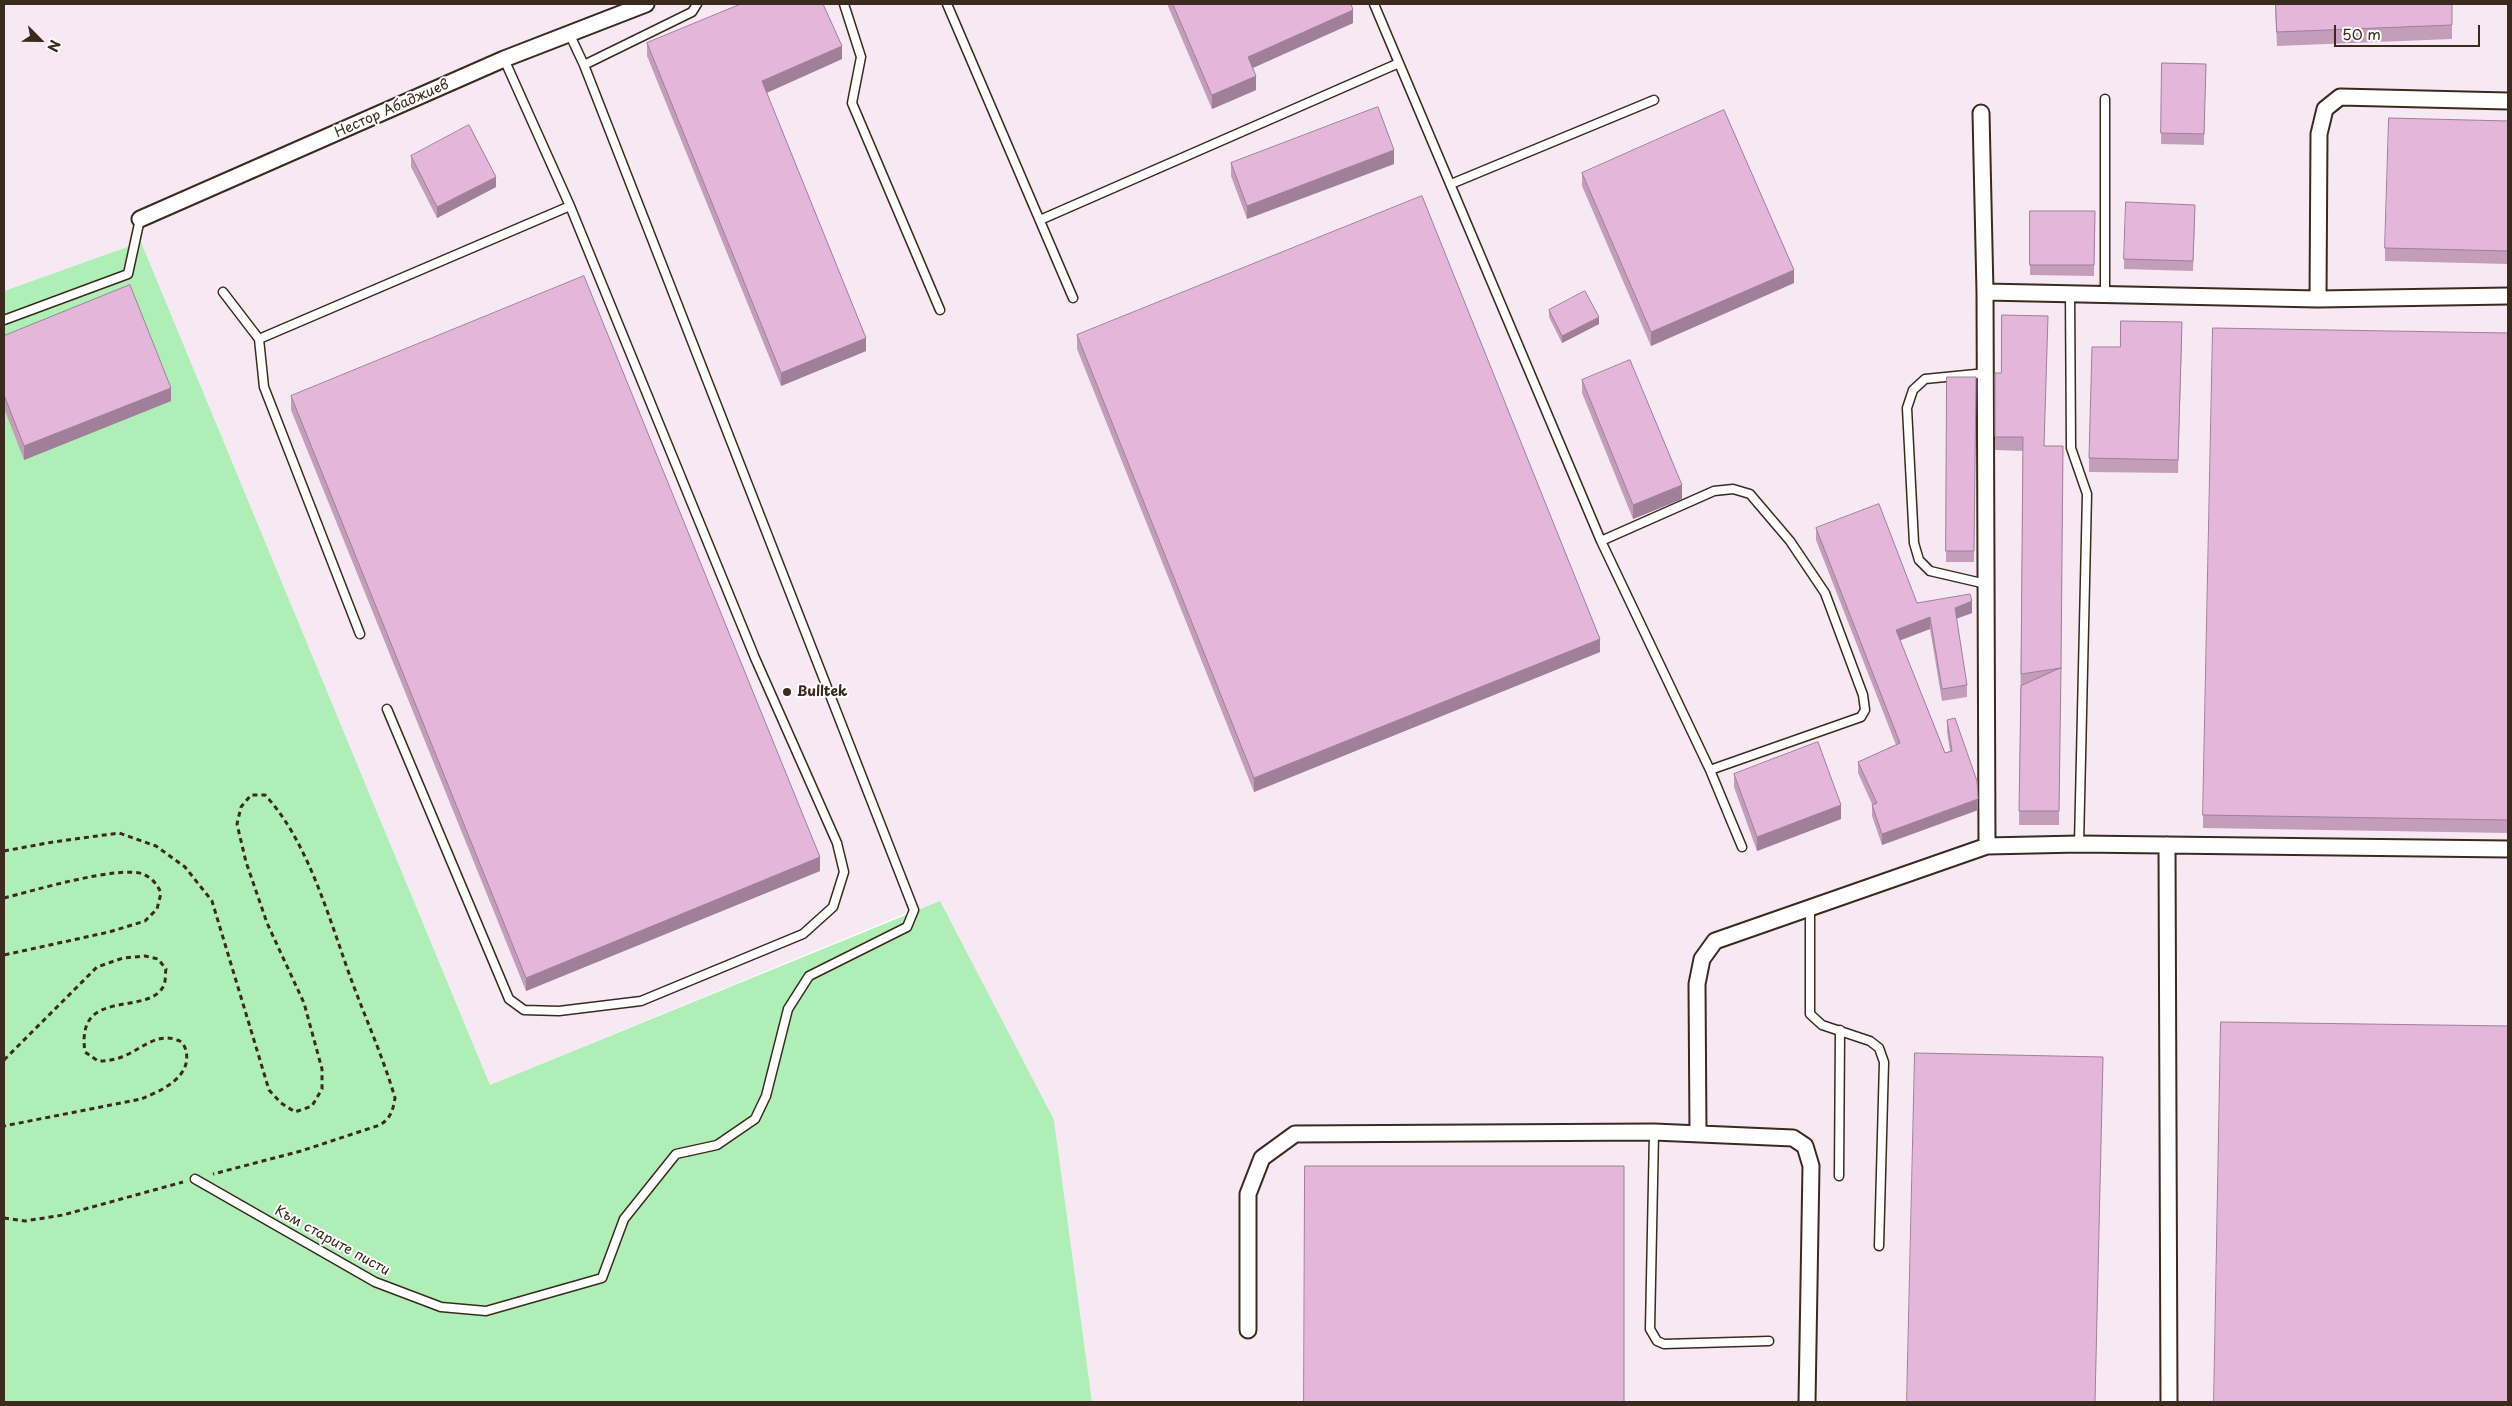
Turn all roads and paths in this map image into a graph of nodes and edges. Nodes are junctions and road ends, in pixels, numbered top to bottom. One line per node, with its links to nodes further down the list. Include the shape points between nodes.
1 (646, 4): 6 (street, Нестор Абаджиев)
2 (697, 4): 9 (lane, via 692,12)
3 (844, 4): 25 (lane, via 861,57 852,103)
4 (947, 4): 17 (lane)
5 (1374, 4): 8 (lane)
6 (569, 33): 7 (street, Нестор Абаджиев); 9 (lane)
7 (504, 59): 15 (lane); 16 (street, Нестор Абаджиев)
8 (1399, 62): 14 (lane); 17 (lane)
9 (584, 65): 50 (lane, Към старите писти, via 914,910 907,927 809,976 788,1009 766,1096 755,1120 717,1145 676,1154 624,1219 602,1278 486,1311 441,1307 375,1282)
10 (2105, 99): 21 (lane)
11 (1654, 100): 14 (lane)
12 (2508, 101): 24 (street, via 2340,97 2325,109 2319,134)
13 (1981, 113): 19 (street)
14 (1451, 184): 29 (lane)
15 (570, 206): 27 (lane); 32 (lane, via 752,649 837,843 844,872 833,907 803,934 641,1001 559,1011 524,1010 509,999)
16 (140, 219): 26 (lane, via 128,274)
17 (1040, 220): 23 (lane)
18 (223, 292): 27 (lane)
19 (1986, 292): 20 (street); 28 (street)
20 (2070, 293): 21 (street); 34 (lane, via 2071,448 2087,494)
21 (2105, 294): 24 (street)
22 (2508, 296): 24 (street)
23 (1073, 298)
24 (2318, 299)
25 (940, 310)
26 (4, 320)
27 (259, 339): 31 (lane, via 264,387)
28 (1986, 372): 30 (street); 30 (lane, via 1925,379 1913,390 1907,408 1914,543 1919,560 1930,571)
29 (1601, 541): 33 (lane); 33 (lane, via 1714,491 1734,489 1750,494 1790,541 1825,593 1863,695 1865,710 1861,717)
30 (1986, 584): 36 (street)
31 (360, 634)
32 (387, 709)
33 (1710, 770): 37 (lane)
34 (2079, 844): 35 (street); 36 (street)
35 (2167, 845): 38 (street); 55 (street)
36 (1987, 846): 41 (street)
37 (1742, 847)
38 (2508, 850)
39 (4, 851): 45 (path, via 119,833 156,846 185,867 212,901 269,1090 295,1112 312,1106 322,1089 322,1069 304,1003 268,923 246,862 237,824 241,806 251,795 265,795 289,828 317,885 387,1070 395,1098 393,1112)
40 (4, 898): 42 (path, via 121,872 142,874 155,882 161,893 157,909 145,921)
41 (1810, 908): 43 (lane, via 1810,1014 1822,1026); 48 (street, via 1715,941 1702,959 1697,984)
42 (4, 955)
43 (1840, 1030): 49 (lane); 51 (lane, via 1870,1040 1879,1048 1884,1062)
44 (4, 1060): 46 (path, via 97,967 123,958 145,956 158,959 166,969 164,985 155,995 105,1007 90,1019 82,1037 84,1052 98,1061 126,1056 162,1038 178,1040 185,1046 186,1067 163,1091 141,1099)
45 (380, 1125)
46 (4, 1126)
47 (1654, 1132): 48 (street); 52 (street, via 1295,1134 1262,1158 1248,1194); 53 (lane, via 1650,1329 1657,1341 1664,1344)
48 (1698, 1133): 54 (street, via 1793,1138 1805,1146 1810,1166)
49 (1839, 1176)
50 (195, 1179)
51 (1879, 1246)
52 (1248, 1330)
53 (1769, 1342)
54 (1807, 1402)
55 (2169, 1402)

